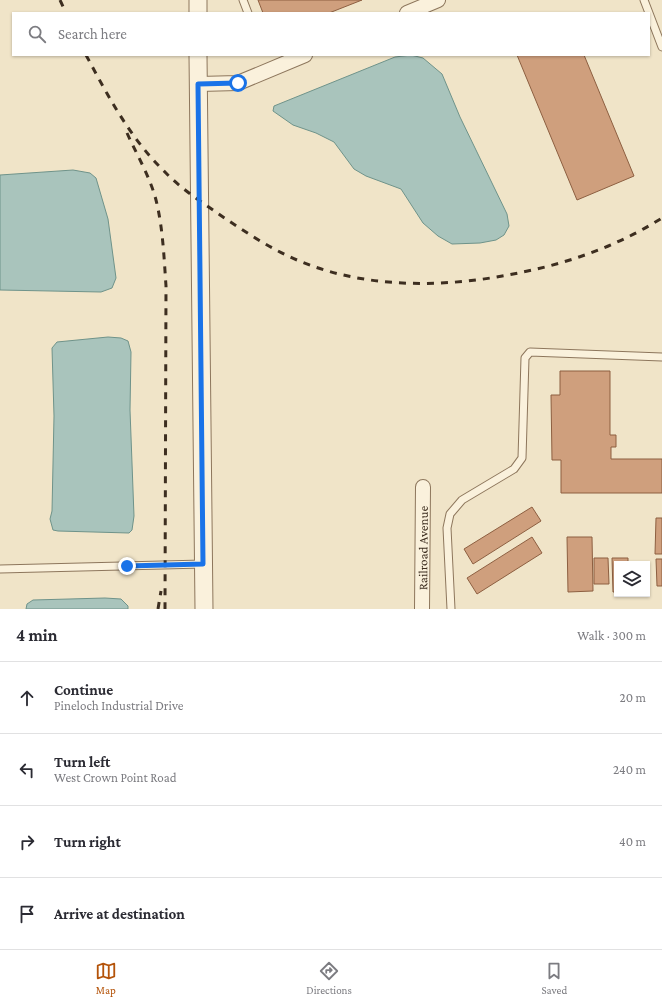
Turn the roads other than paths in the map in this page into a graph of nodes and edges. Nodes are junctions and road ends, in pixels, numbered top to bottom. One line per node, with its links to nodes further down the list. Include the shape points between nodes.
1 (198, 0): 5 (street)
2 (243, 0): 6 (lane)
3 (438, 0): 7 (street)
4 (644, 0): 8 (lane)
5 (198, 12)
6 (248, 12)
7 (409, 12)
8 (649, 12)
9 (650, 16): 10 (lane)
10 (662, 47)
11 (198, 56): 13 (street)
12 (303, 56): 13 (street, via 238,83)
13 (198, 84): 16 (street)
14 (662, 357): 20 (lane, via 530,352 524,358 522,458 514,469 462,500 450,514 447,528)
15 (423, 487): 19 (street, Railroad Avenue)
16 (203, 564): 17 (lane); 18 (street)
17 (0, 569)
18 (204, 609)
19 (422, 609)
20 (451, 609)

